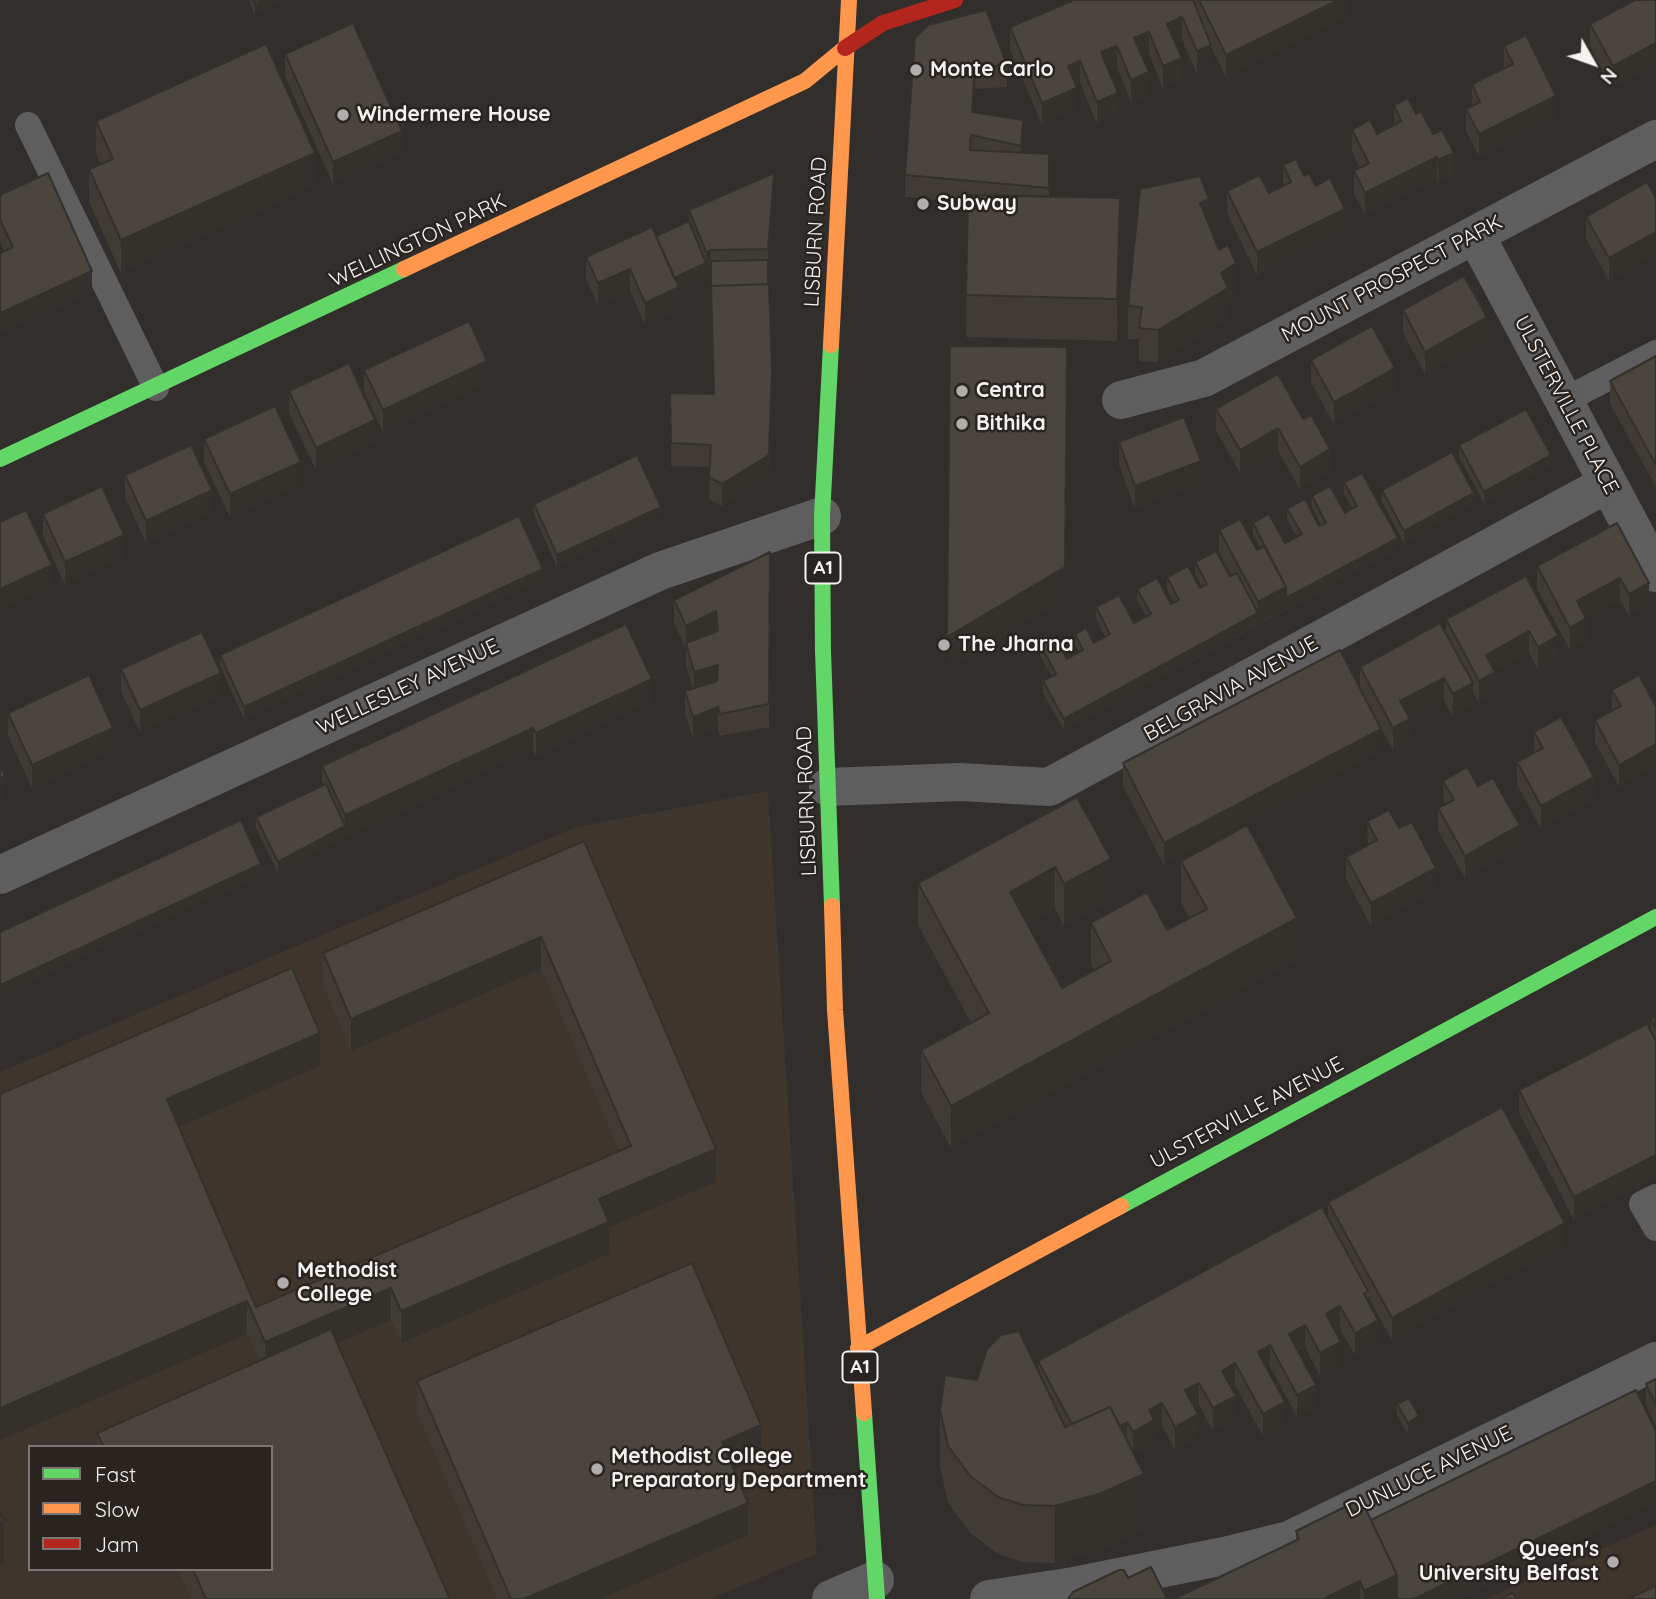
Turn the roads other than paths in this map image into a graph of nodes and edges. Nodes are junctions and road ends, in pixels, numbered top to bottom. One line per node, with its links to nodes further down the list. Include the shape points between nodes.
1 (849, 0): 3 (street, LISBURN ROAD / A1)
2 (955, 0): 3 (street, WELLINGTON PARK, via 883,23)
3 (845, 48): 8 (street, WELLINGTON PARK, via 806,81); 13 (street, LISBURN ROAD / A1)
4 (28, 125): 8 (lane)
5 (1656, 139): 6 (street, MOUNT PROSPECT PARK)
6 (1476, 236): 9 (street, MOUNT PROSPECT PARK, via 1203,378); 10 (street, ULSTERVILLE PLACE)
7 (1656, 353): 10 (lane)
8 (156, 388): 11 (street, WELLINGTON PARK)
9 (1121, 400)
10 (1563, 401): 12 (street, ULSTERVILLE PLACE)
11 (0, 459)
12 (1607, 484): 14 (street, ULSTERVILLE PLACE); 15 (street, BELGRAVIA AVENUE, via 1049,788 960,782)
13 (822, 516): 15 (street, LISBURN ROAD / A1); 16 (street, WELLESLEY AVENUE, via 660,571)
14 (1656, 573)
15 (828, 787): 20 (street, LISBURN ROAD / A1, via 835,1010)
16 (0, 875)
17 (1656, 917): 20 (street, ULSTERVILLE AVENUE)
18 (1656, 1197): 19 (lane, via 1642,1205)
19 (1656, 1228)
20 (858, 1348): 22 (street, LISBURN ROAD / A1)
21 (1656, 1361): 24 (street, DUNLUCE AVENUE, via 1231,1568)
22 (876, 1590): 23 (street)
23 (831, 1599)
24 (989, 1599)

